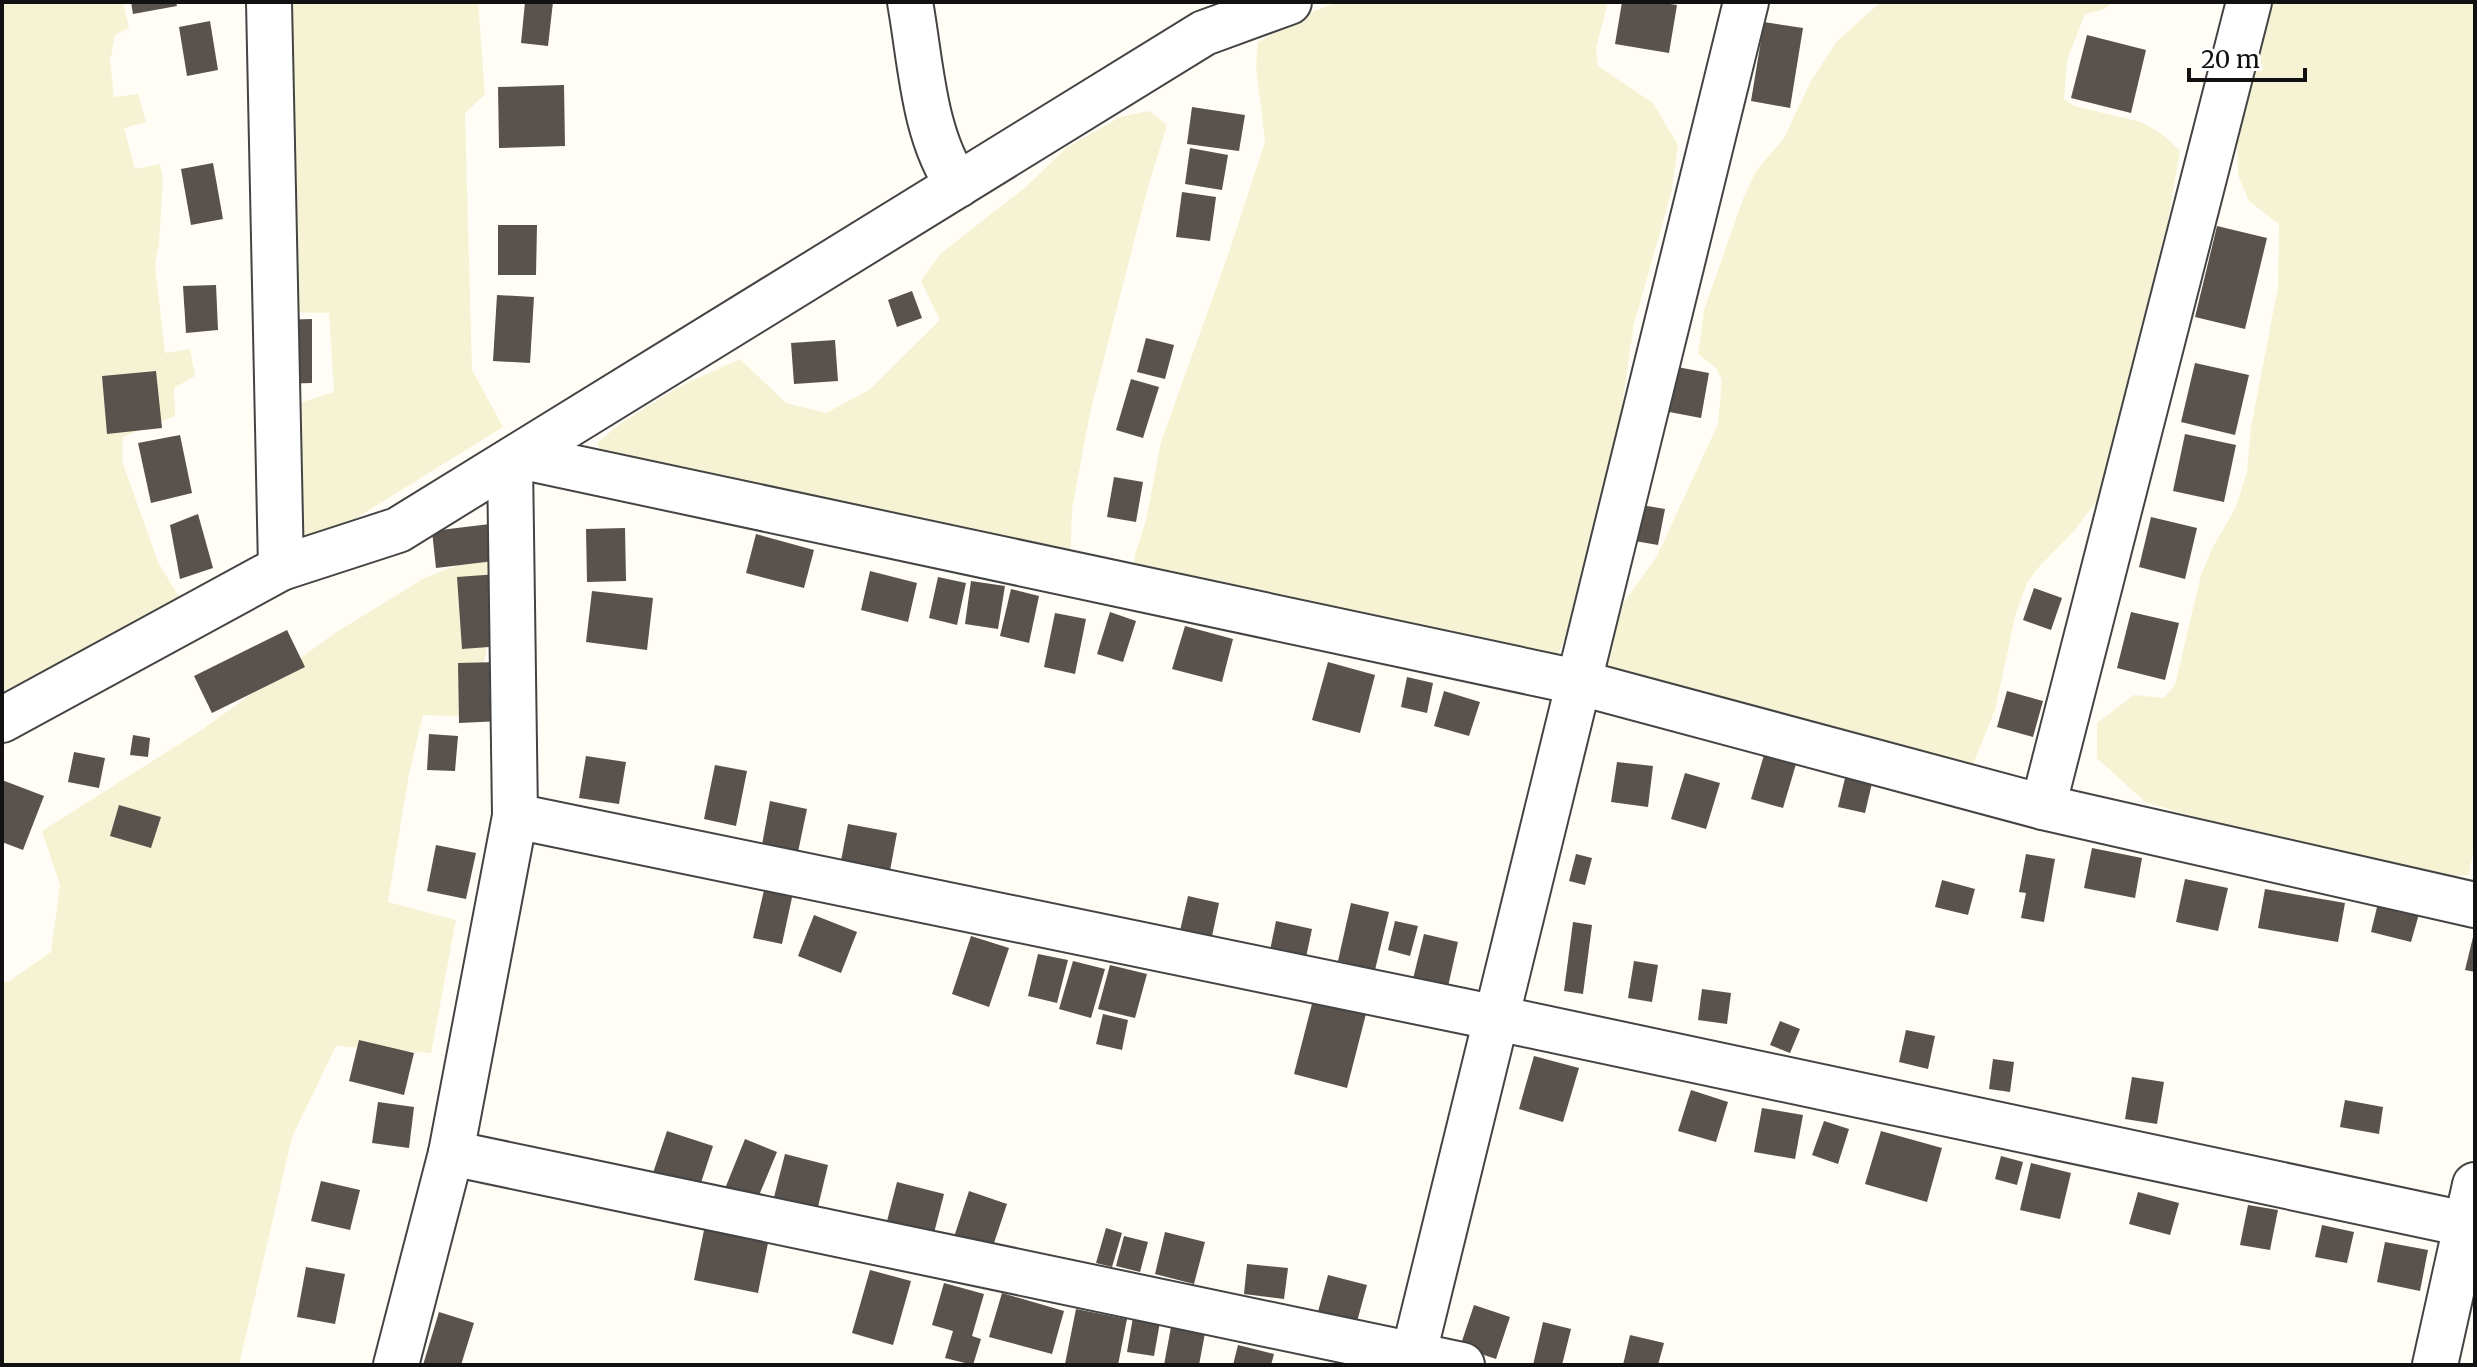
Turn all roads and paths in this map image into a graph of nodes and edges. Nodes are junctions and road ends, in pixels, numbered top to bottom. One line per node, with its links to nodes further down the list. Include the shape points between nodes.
1 (269, 2): 9 (street)
2 (910, 2): 7 (street, via 932,129 944,166)
3 (1289, 2): 6 (street)
4 (1746, 2): 10 (street)
5 (2249, 2): 12 (street)
6 (1206, 18): 7 (street)
7 (958, 185): 8 (street)
8 (515, 459): 9 (street, via 398,530); 10 (street); 13 (street)
9 (281, 568): 11 (street)
10 (1577, 682): 12 (street); 15 (street)
11 (2, 720)
12 (2043, 807): 14 (street)
13 (515, 816): 15 (street); 16 (street)
14 (2475, 905)
15 (1497, 1018): 17 (street); 18 (street)
16 (451, 1153): 18 (street); 19 (street)
17 (2470, 1204): 21 (street)
18 (1412, 1360): 20 (street)
19 (396, 1365)
20 (1462, 1365)
21 (2435, 1365)

